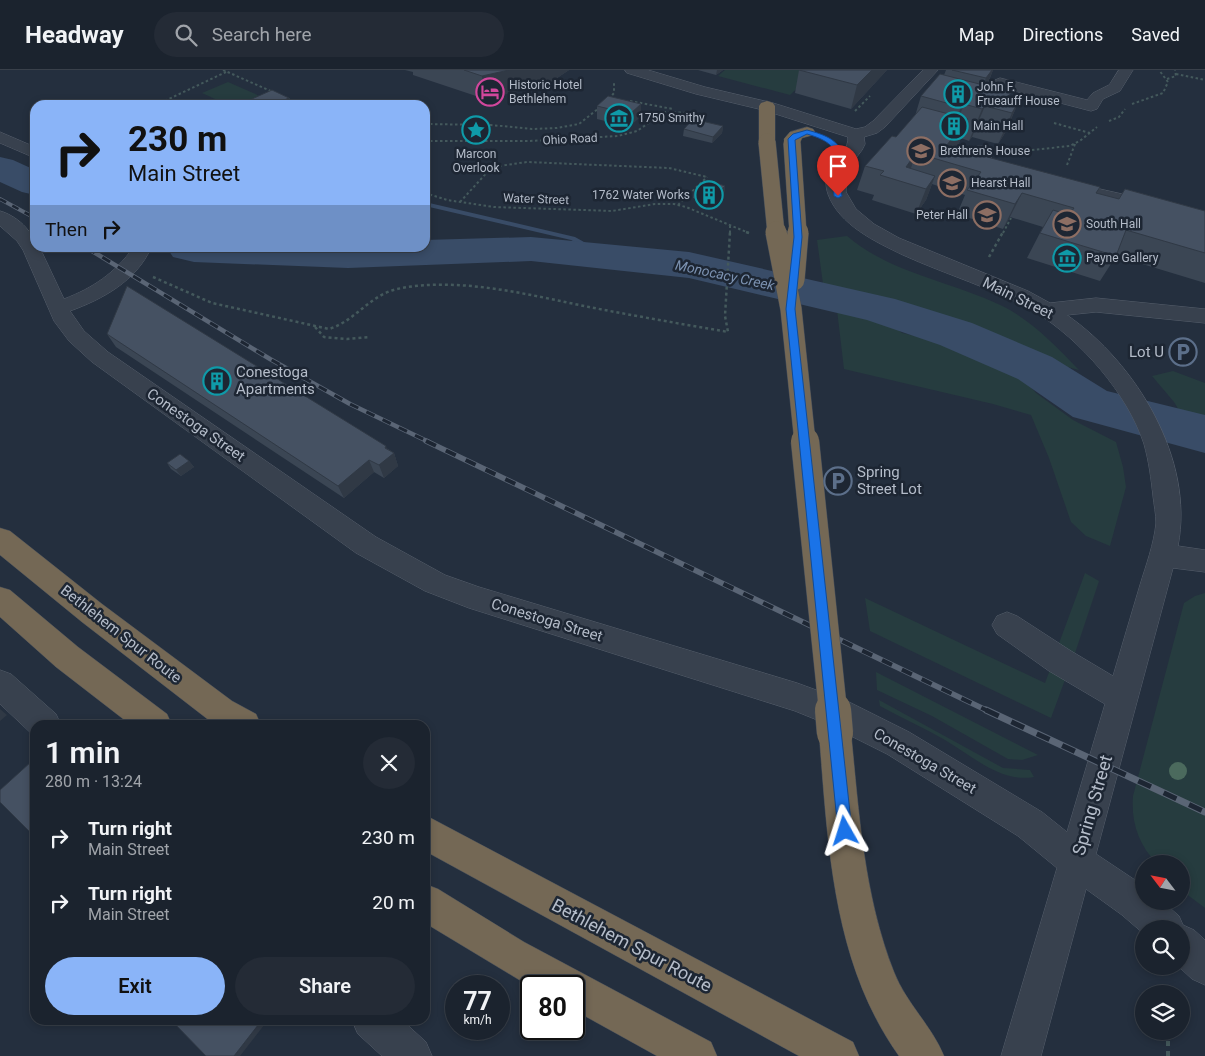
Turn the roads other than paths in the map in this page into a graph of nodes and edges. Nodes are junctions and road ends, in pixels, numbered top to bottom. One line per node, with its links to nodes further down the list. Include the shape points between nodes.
1 (632, 70): 5 (street)
2 (931, 70): 7 (street, via 879,124)
3 (1124, 70): 4 (street, via 1115,88 1098,96 1091,106)
4 (1000, 83)
5 (767, 112): 6 (street); 7 (street); 18 (highway, bridge, via 774,223)
6 (807, 132): 11 (street, via 830,140); 18 (highway, bridge, via 792,139 798,237)
7 (856, 134): 11 (street, Main Street, via 852,154)
8 (0, 137): 9 (street)
9 (30, 151)
10 (981, 151): 13 (street, via 983,160 1001,174 1107,195)
11 (837, 152): 19 (street, Main Street, via 838,196 848,212 863,225 896,244 1008,290)
12 (0, 217): 14 (street, Conestoga Street)
13 (1205, 232)
14 (30, 245)
15 (33, 252): 17 (street, Conestoga Street)
16 (135, 259): 17 (street, via 108,287)
17 (59, 308): 32 (street, Conestoga Street, via 80,340 100,357 366,546 395,563 435,583 479,599 838,712 898,743 1030,824)
18 (791, 309): 43 (highway, bridge, via 851,890 876,975 902,1028)
19 (1047, 310): 20 (street, via 1096,305); 22 (street, Main Street, via 1094,349 1124,385 1142,416 1164,470 1169,520)
20 (1205, 316)
21 (0, 539): 30 (highway, Bethlehem Spur Route)
22 (1163, 555): 23 (street); 27 (street, Spring Street)
23 (1205, 561)
24 (0, 599): 29 (highway, via 67,658)
25 (1007, 625): 27 (street)
26 (0, 684): 28 (street)
27 (1123, 698): 32 (street, Spring Street)
28 (40, 720)
29 (149, 720)
30 (236, 720)
31 (430, 835): 42 (highway, Bethlehem Spur Route)
32 (1076, 861): 34 (street, Conestoga Street); 44 (street, Spring Street)
33 (430, 905): 37 (highway)
34 (1156, 920)
35 (1190, 952): 36 (street)
36 (1205, 966)
37 (548, 975)
38 (585, 995): 41 (highway)
39 (378, 1025): 40 (street)
40 (412, 1056)
41 (697, 1056)
42 (839, 1056)
43 (924, 1056)
44 (1021, 1056)

